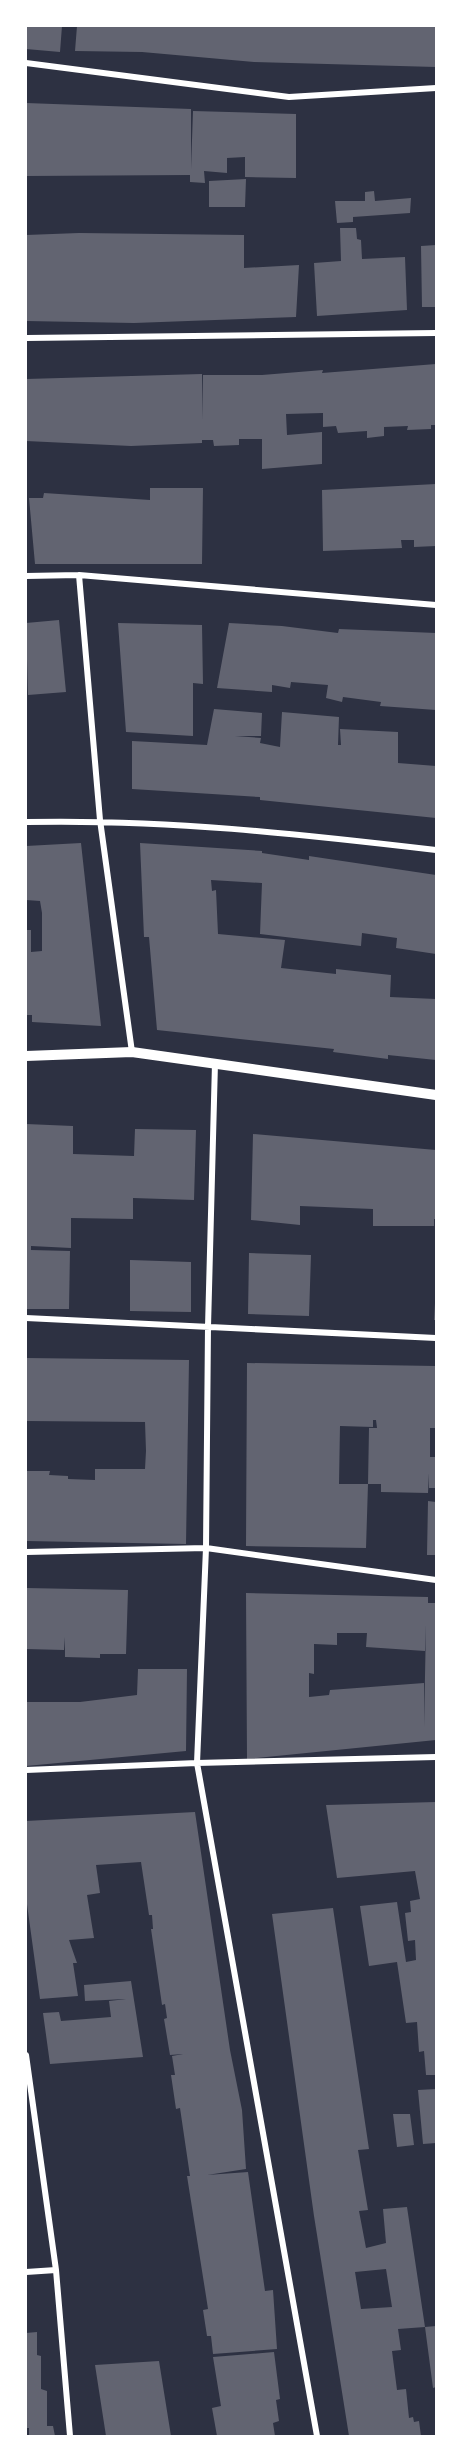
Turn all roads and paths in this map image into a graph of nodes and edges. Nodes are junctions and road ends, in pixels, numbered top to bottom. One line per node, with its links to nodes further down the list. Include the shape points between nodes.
1 (26, 63): 2 (street, via 289,97)
2 (436, 88)
3 (436, 333): 4 (street)
4 (26, 338)
5 (79, 575): 6 (street); 7 (street); 8 (street)
6 (26, 576)
7 (436, 604)
8 (99, 820): 9 (street); 10 (street, via 259,829); 11 (street)
9 (26, 822)
10 (436, 850)
11 (132, 1052): 12 (street); 13 (street)
12 (26, 1056)
13 (215, 1064): 14 (street); 16 (street)
14 (436, 1095)
15 (26, 1318): 16 (street)
16 (207, 1328): 17 (street); 18 (street)
17 (436, 1338)
18 (206, 1548): 19 (street); 20 (street); 22 (street)
19 (26, 1552)
20 (436, 1580)
21 (436, 1758): 22 (street)
22 (197, 1763): 23 (street); 28 (street)
23 (26, 1770)
24 (26, 2055): 25 (street)
25 (56, 2270): 26 (street); 27 (street)
26 (26, 2272)
27 (70, 2436)
28 (317, 2436)

